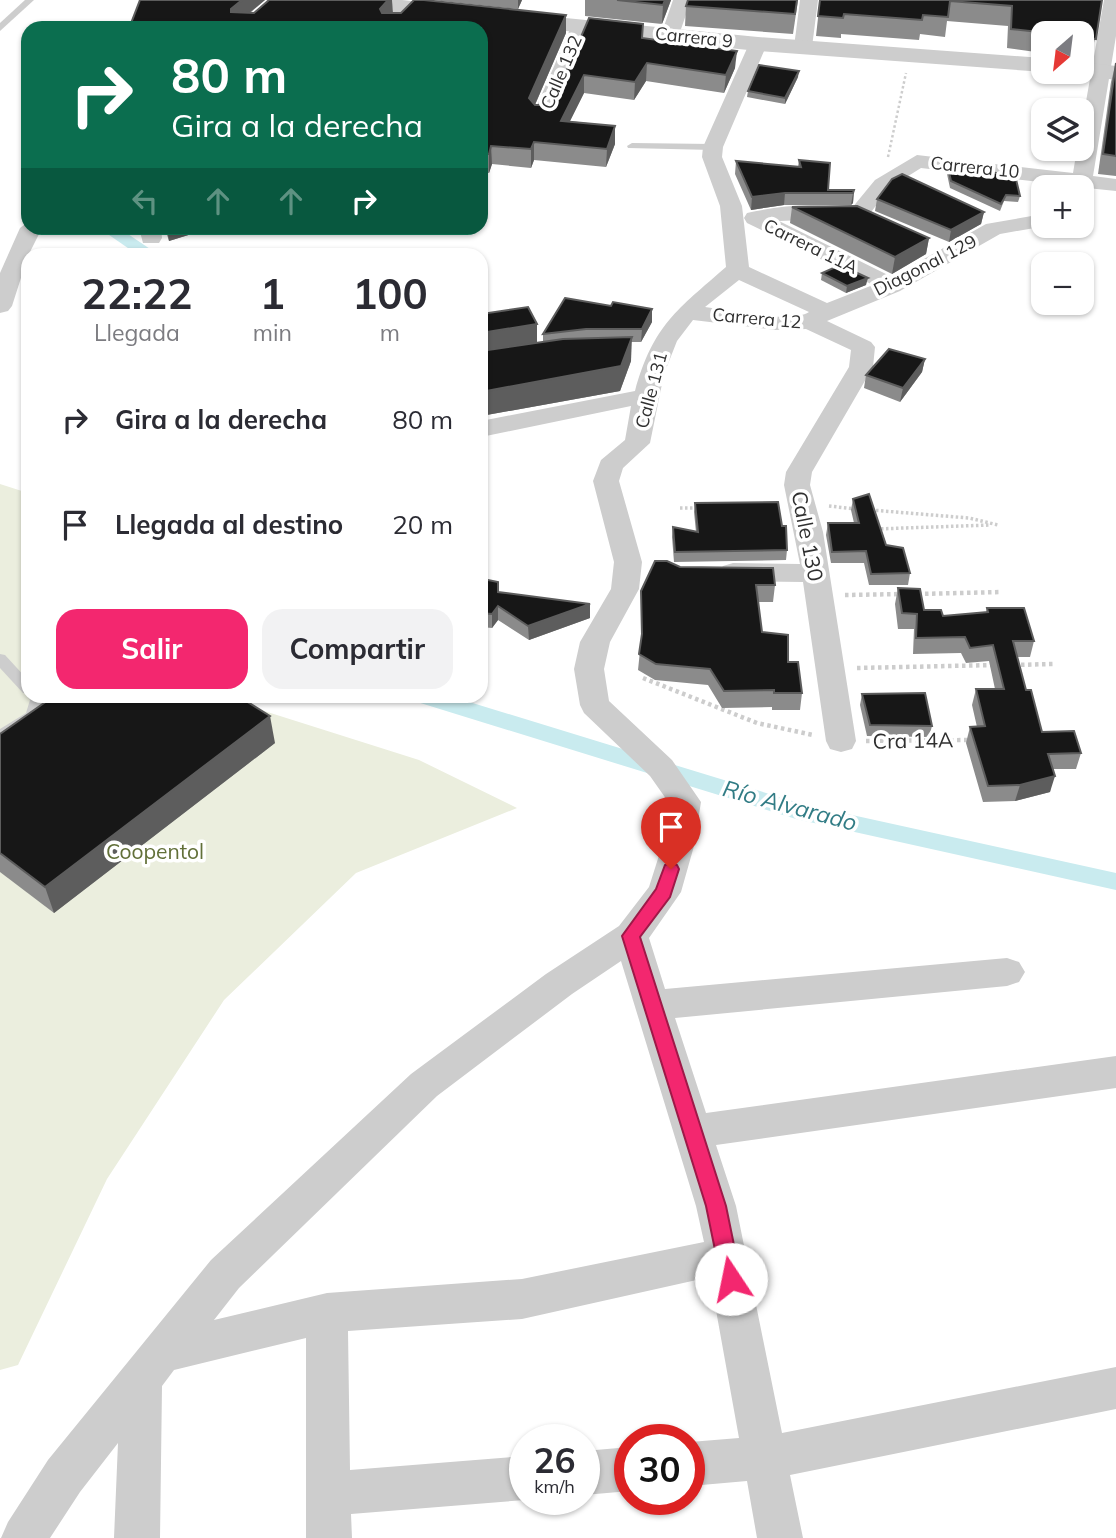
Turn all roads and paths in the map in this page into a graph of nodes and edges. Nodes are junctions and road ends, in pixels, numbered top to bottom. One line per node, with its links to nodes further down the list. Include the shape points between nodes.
1 (30, 0): 8 (lane)
2 (346, 0): 6 (street, Carrera 9)
3 (682, 0): 9 (street)
4 (809, 0): 11 (street)
5 (1113, 0): 14 (street)
6 (383, 2): 7 (street, Carrera 9, via 405,14 483,16)
7 (580, 27): 9 (street, Carrera 9); 15 (street, Calle 132)
8 (0, 28)
9 (670, 35): 10 (street, Carrera 9)
10 (758, 44): 11 (street, Carrera 9); 17 (street)
11 (803, 47): 12 (street, Carrera 9)
12 (910, 55): 13 (street, Carrera 9); 18 (path)
13 (1031, 64)
14 (1099, 70): 19 (street)
15 (542, 117)
16 (632, 146): 17 (lane)
17 (713, 147): 24 (street, via 712,157)
18 (892, 165): 20 (street, Carrera 10, via 917,160); 21 (street); 26 (street)
19 (1080, 175)
20 (1031, 176)
21 (921, 184)
22 (1094, 184): 23 (street, Carrera 10)
23 (1116, 185)
24 (731, 206): 27 (street, Carrera 11A); 34 (street, via 740,264)
25 (982, 213): 30 (street)
26 (858, 214): 27 (street); 29 (street)
27 (757, 218): 35 (street, Carrera 11A)
28 (1031, 222): 30 (street, Diagonal 129)
29 (881, 224)
30 (1006, 225): 33 (street, Diagonal 129)
31 (927, 244): 33 (street)
32 (21, 248): 36 (street)
33 (950, 254): 35 (street, Diagonal 129)
34 (736, 270): 37 (street, Calle 131); 38 (street)
35 (892, 286): 38 (street, Diagonal 129)
36 (0, 306)
37 (687, 312): 38 (street, Carrera 12, via 776,323); 40 (street, Calle 131, via 646,352)
38 (818, 317): 39 (street, Carrera 12)
39 (863, 347): 42 (street, Calle 130, via 861,367 803,465 797,485)
40 (646, 396): 41 (street); 62 (street, Calle 131, via 638,443 619,456 606,481 628,562 625,589 595,642 589,669 595,705 661,768 685,802 664,892)
41 (488, 428)
42 (802, 506): 45 (path, via 899,511 998,525); 47 (street, Calle 130)
43 (680, 508): 44 (path)
44 (707, 508)
45 (863, 530)
46 (706, 572): 47 (street)
47 (817, 584): 49 (path); 55 (street, Calle 130)
48 (1001, 592): 50 (path)
49 (903, 594)
50 (917, 594)
51 (0, 659): 57 (lane)
52 (1053, 664): 54 (path)
53 (998, 665): 55 (path)
54 (1011, 665)
55 (831, 668): 61 (street, Calle 130)
56 (643, 678): 61 (path, Cra 14A, via 757,723)
57 (21, 682)
58 (37, 703): 59 (lane, via 33,716)
59 (0, 736)
60 (972, 740): 61 (path, Cra 14A)
61 (841, 741)
62 (631, 936): 64 (street); 69 (street, Calle 131, via 424,1085 225,1274)
63 (1007, 972): 64 (street)
64 (653, 1005): 66 (street)
65 (1116, 1072): 66 (street)
66 (693, 1132): 67 (street)
67 (726, 1253): 68 (street, via 696,1264 522,1300); 71 (street)
68 (327, 1313): 69 (street); 74 (street)
69 (152, 1366): 75 (street, Calle 131, via 64,1476); 76 (street)
70 (1116, 1388): 71 (street)
71 (765, 1458): 72 (street); 78 (street)
72 (705, 1463)
73 (509, 1479): 74 (street)
74 (329, 1494): 77 (street)
75 (24, 1538)
76 (136, 1538)
77 (329, 1538)
78 (780, 1538)

